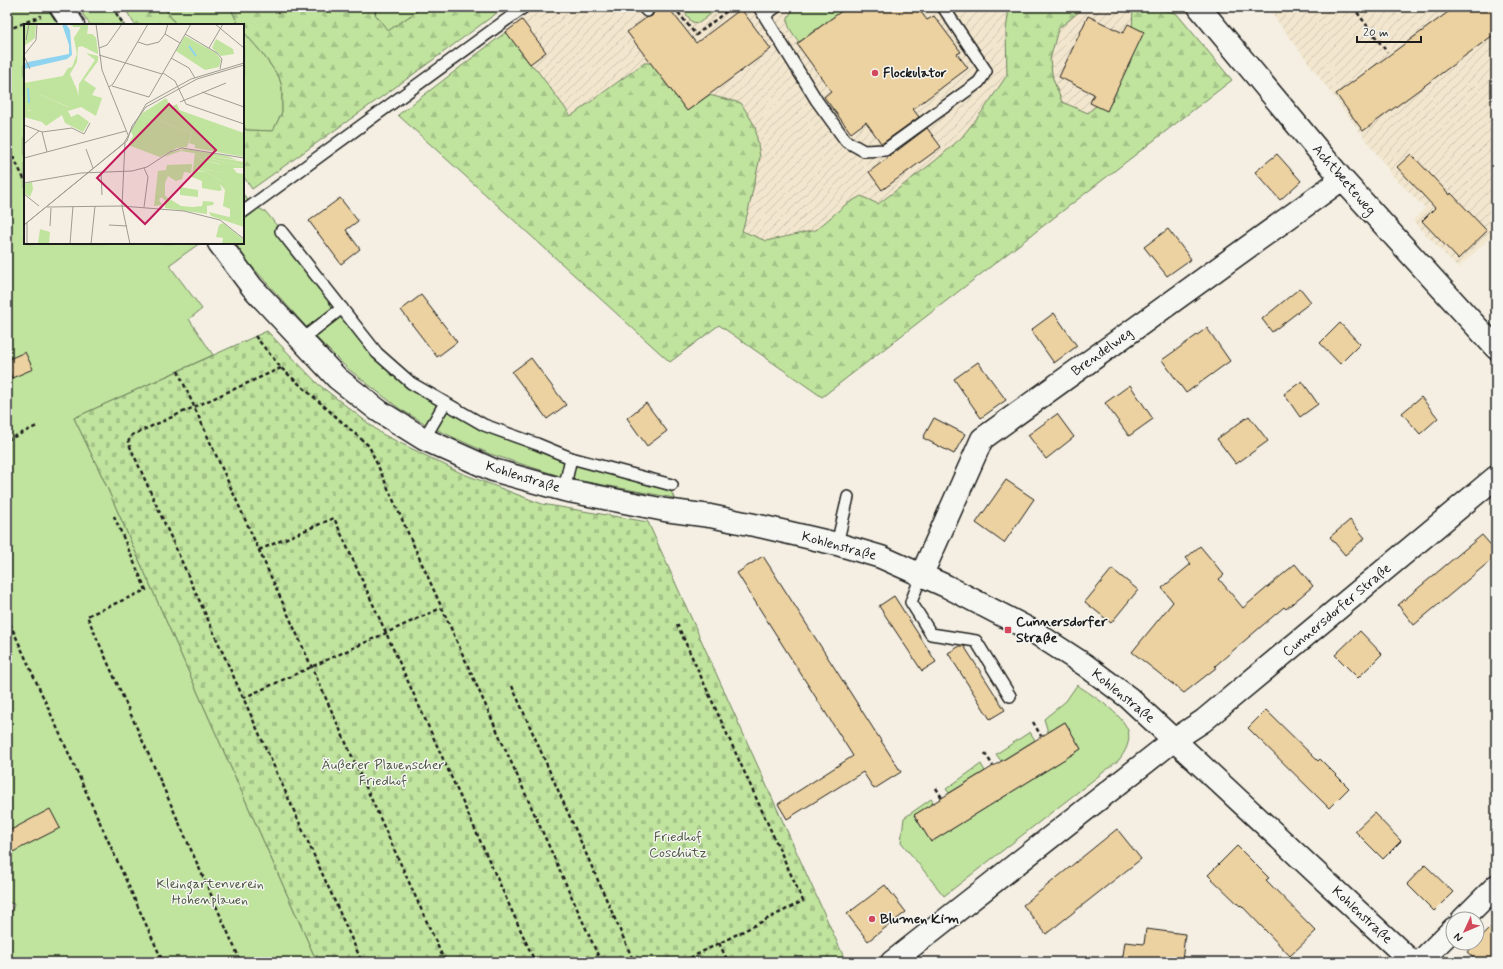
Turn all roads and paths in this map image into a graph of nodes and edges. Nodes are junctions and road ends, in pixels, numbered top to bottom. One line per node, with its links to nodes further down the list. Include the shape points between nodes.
1 (112, 7): 12 (path)
2 (524, 7): 18 (lane)
3 (674, 7): 4 (path, via 696,35)
4 (732, 7)
5 (776, 7): 10 (lane)
6 (943, 7): 10 (lane, via 986,71 979,82 885,150 864,152 846,141 817,101)
7 (1199, 7): 17 (street, Achtbeeteweg)
8 (1353, 7): 14 (path)
9 (54, 10): 11 (street); 13 (path)
10 (762, 11)
11 (72, 24)
12 (123, 24)
13 (7, 30)
14 (1387, 52)
15 (7, 144): 16 (path)
16 (24, 179)
17 (1342, 179): 24 (street, Achtbeeteweg); 40 (street, Brendelweg, via 982,439)
18 (244, 211)
19 (281, 231): 21 (lane)
20 (220, 244): 23 (street, Kohlenstraße, via 252,287)
21 (342, 308): 23 (lane); 27 (lane, via 378,353 411,383)
22 (255, 336): 25 (path)
23 (301, 340): 30 (street, Kohlenstraße, via 337,378 379,411)
24 (1496, 348)
25 (281, 368): 28 (path); 41 (path, via 369,446)
26 (178, 370): 28 (path)
27 (445, 403): 30 (lane); 32 (lane, via 484,425)
28 (194, 407): 39 (path); 48 (path, via 132,435 128,442)
29 (36, 426): 31 (path)
30 (424, 439): 35 (street, Kohlenstraße, via 493,470)
31 (7, 440)
32 (571, 458): 34 (lane); 35 (lane)
33 (1496, 477): 51 (street, Cunnersdorfer Straße, via 1203,721)
34 (672, 484)
35 (564, 490): 38 (street, Kohlenstraße, via 710,516)
36 (848, 497): 38 (lane)
37 (114, 516): 61 (path, via 146,590 86,616)
38 (837, 544): 40 (street, Kohlenstraße, via 881,557)
39 (259, 550): 44 (path, via 334,518); 45 (path)
40 (922, 574): 47 (lane, via 911,602 931,634 976,641); 51 (street, Kohlenstraße, via 1031,630 1086,665 1129,698)
41 (442, 608): 44 (path); 65 (path)
42 (7, 617): 60 (path)
43 (677, 624): 59 (path, via 802,901)
44 (386, 634): 45 (path); 64 (path)
45 (311, 667): 48 (path); 63 (path)
46 (512, 686): 66 (path)
47 (1010, 696)
48 (243, 698): 62 (path)
49 (1033, 722): 50 (path)
50 (1041, 736)
51 (1174, 740): 69 (street, Cunnersdorfer Straße); 70 (street, Kohlenstraße)
52 (985, 753): 53 (path)
53 (993, 766)
54 (936, 788): 55 (path)
55 (942, 798)
56 (1496, 886): 57 (street)
57 (1471, 911)
58 (1445, 937): 71 (street)
59 (719, 943): 67 (path); 68 (path)
60 (163, 962)
61 (241, 962)
62 (362, 962)
63 (445, 962)
64 (535, 962)
65 (601, 962)
66 (634, 962)
67 (682, 962)
68 (728, 962)
69 (892, 962)
70 (1412, 962)
71 (1420, 962)

